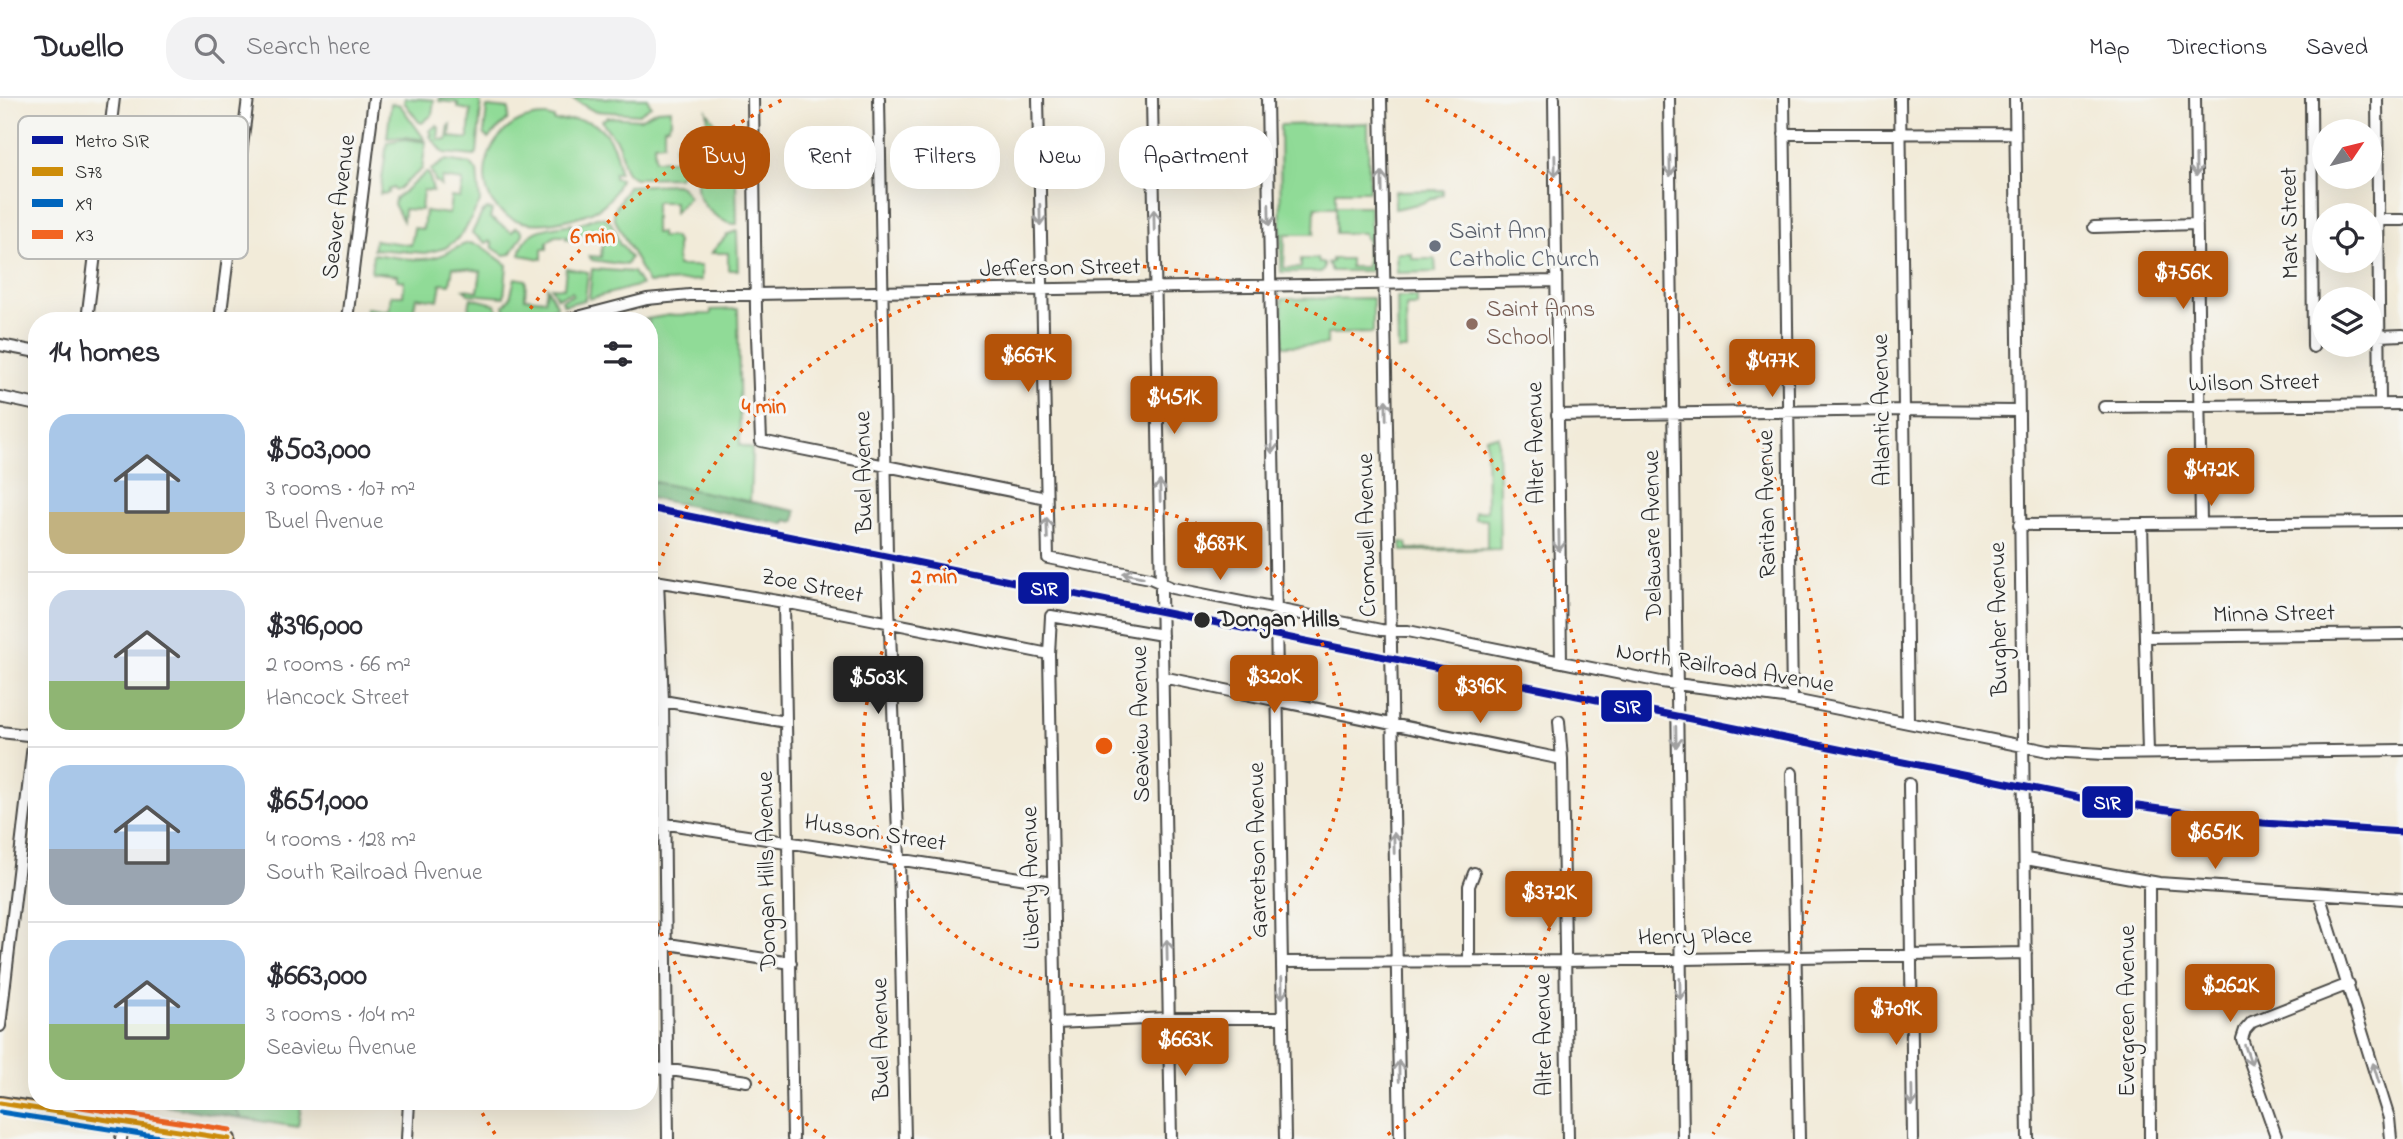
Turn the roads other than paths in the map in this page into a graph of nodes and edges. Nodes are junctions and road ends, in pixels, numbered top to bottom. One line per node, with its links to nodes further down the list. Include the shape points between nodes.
1 (114, 98): 18 (street)
2 (247, 98): 19 (street)
3 (374, 98): 40 (street, Seaver Avenue)
4 (753, 98): 37 (street)
5 (878, 98): 36 (street, Buel Avenue)
6 (1038, 98): 35 (street, one-way to 35)
7 (1152, 98): 34 (street, Seaview Avenue, one-way to 7)
8 (1266, 98): 32 (street, Garretson Avenue, one-way to 32)
9 (1381, 98): 31 (street, Cromwell Avenue, one-way to 9)
10 (1554, 98): 30 (street, Alter Avenue, one-way to 30)
11 (1669, 98): 56 (street, Delaware Avenue, one-way to 56)
12 (1784, 98): 21 (street, Raritan Avenue)
13 (1900, 98): 22 (street, Atlantic Avenue)
14 (2015, 98): 20 (street, Burgher Avenue)
15 (2195, 98): 26 (street, one-way to 26)
16 (2311, 98): 33 (street, Mark Street)
17 (2376, 98): 23 (street)
18 (112, 116)
19 (245, 116)
20 (2015, 133): 22 (street); 54 (street, Burgher Avenue)
21 (1784, 134): 22 (street); 55 (street, Raritan Avenue)
22 (1900, 135): 53 (street, Atlantic Avenue)
23 (2377, 203)
24 (2382, 220): 25 (street)
25 (2403, 220)
26 (2197, 224): 27 (street); 51 (street)
27 (2094, 226)
28 (94, 259): 38 (street)
29 (227, 259): 39 (street)
30 (1556, 281): 31 (street, Jefferson Street); 57 (street, Alter Avenue)
31 (1384, 284): 32 (street, Jefferson Street); 69 (street, Cromwell Avenue, one-way to 31)
32 (1270, 287): 34 (street, Jefferson Street); 67 (street, Garretson Avenue, one-way to 67)
33 (2313, 287)
34 (1156, 289): 35 (street, Jefferson Street); 65 (street, Seaview Avenue, one-way to 34)
35 (1041, 290): 36 (street, Jefferson Street); 59 (street)
36 (883, 292): 37 (street, Jefferson Street); 58 (street, Buel Avenue)
37 (756, 294): 41 (street, Jefferson Street, via 662,297); 58 (street, via 761,442)
38 (88, 312)
39 (221, 312)
40 (348, 312)
41 (599, 312)
42 (2403, 335): 43 (street)
43 (2382, 336)
44 (0, 345): 45 (street)
45 (28, 350)
46 (2379, 357): 49 (street)
47 (0, 397): 48 (street)
48 (28, 403)
49 (2380, 404): 50 (street, Wilson Street); 51 (street, Wilson Street)
50 (2403, 404)
51 (2200, 406): 52 (street, Wilson Street); 61 (street)
52 (2105, 407)
53 (1903, 410): 54 (street); 55 (street); 83 (street, Atlantic Avenue)
54 (2017, 411): 63 (street, Burgher Avenue)
55 (1788, 412): 56 (street); 79 (street, Raritan Avenue)
56 (1674, 413): 57 (street); 77 (street, Delaware Avenue)
57 (1558, 415): 75 (street, Alter Avenue, one-way to 75)
58 (886, 466): 59 (street); 68 (street, Buel Avenue)
59 (1046, 498): 65 (street, North Railroad Avenue, one-way to 59, via 1048,558)
60 (2403, 522): 61 (street)
61 (2200, 523): 62 (street)
62 (2143, 524): 63 (street); 72 (street)
63 (2019, 525): 87 (street, Burgher Avenue)
64 (658, 581): 66 (street, Zoe Street)
65 (1162, 583): 67 (street, North Railroad Avenue); 71 (street, Seaview Avenue)
66 (784, 602): 68 (street, Zoe Street); 82 (street, Dongan Hills Avenue)
67 (1275, 609): 69 (street, North Railroad Avenue); 78 (street, Garretson Avenue)
68 (890, 623): 74 (street, Zoe Street); 97 (street, Buel Avenue)
69 (1390, 631): 75 (street, North Railroad Avenue); 84 (street, Cromwell Avenue)
70 (2403, 634): 72 (street, Minna Street)
71 (1162, 635): 74 (street, Liberty Avenue, via 1051,616); 76 (street, Seaview Avenue)
72 (2145, 637): 89 (street)
73 (658, 640): 80 (street)
74 (1049, 654): 101 (street, Liberty Avenue)
75 (1561, 662): 77 (street, North Railroad Avenue)
76 (1162, 677): 78 (street); 116 (street, Seaview Avenue, one-way to 76)
77 (1676, 684): 79 (street, North Railroad Avenue); 109 (street, Delaware Avenue, one-way to 109)
78 (1277, 699): 84 (street); 113 (street, Garretson Avenue)
79 (1793, 699): 83 (street, North Railroad Avenue)
80 (663, 701): 82 (street); 95 (street)
81 (1559, 721): 90 (street, Alter Avenue)
82 (786, 722): 96 (street, Dongan Hills Avenue)
83 (1908, 722): 87 (street, North Railroad Avenue)
84 (1392, 723): 90 (street); 111 (street, Cromwell Avenue, one-way to 84)
85 (0, 732): 86 (street)
86 (28, 735)
87 (2023, 748): 89 (street, North Railroad Avenue); 98 (street, Burgher Avenue)
88 (2403, 750): 89 (street, North Railroad Avenue)
89 (2148, 753)
90 (1562, 759): 112 (street, Alter Avenue)
91 (1792, 773): 108 (street)
92 (1909, 784): 107 (street)
93 (28, 794): 119 (street)
94 (658, 822): 95 (street, Husson Street)
95 (663, 823): 96 (street, Husson Street); 105 (street)
96 (788, 842): 97 (street, Husson Street); 114 (street, Dongan Hills Avenue)
97 (899, 859): 101 (street, Husson Street); 134 (street, Buel Avenue)
98 (2026, 859): 100 (street); 106 (street, Burgher Avenue)
99 (1474, 873): 110 (street, via 1469,886)
100 (2149, 882): 102 (street); 144 (street, Evergreen Avenue)
101 (1053, 883): 118 (street, Liberty Avenue)
102 (2319, 894): 103 (street); 115 (street)
103 (2403, 899)
104 (658, 943): 105 (street)
105 (665, 944): 114 (street); 121 (street)
106 (2026, 953): 107 (street, Henry Place); 143 (street, Burgher Avenue)
107 (1910, 955): 108 (street, Henry Place); 142 (street, one-way to 142)
108 (1794, 957): 109 (street, Henry Place); 141 (street)
109 (1680, 959): 112 (street, Henry Place); 140 (street, Delaware Avenue, one-way to 140)
110 (1469, 960): 111 (street, Henry Place); 112 (street, Henry Place)
111 (1396, 961): 113 (street, Henry Place); 138 (street, Cromwell Avenue, one-way to 111)
112 (1565, 961): 139 (street, Alter Avenue)
113 (1282, 962): 117 (street, Garretson Avenue, one-way to 117)
114 (791, 963): 133 (street, Dongan Hills Avenue)
115 (2349, 984): 145 (street, one-way to 145, via 2252,1022 2245,1030 2242,1039); 146 (street, one-way to 115, via 2389,1118)
116 (1168, 1018): 117 (street); 118 (street); 136 (street, Seaview Avenue)
117 (1283, 1018): 137 (street, Garretson Avenue)
118 (1055, 1023): 135 (street, Liberty Avenue)
119 (0, 1026)
120 (658, 1068): 121 (street)
121 (666, 1069): 122 (street); 132 (street)
122 (747, 1081)
123 (0, 1103): 124 (main road)
124 (28, 1108)
125 (43, 1110): 128 (main road)
126 (126, 1110): 128 (street)
127 (409, 1110): 131 (street)
128 (124, 1123): 129 (main road); 130 (street)
129 (223, 1138)
130 (121, 1139)
131 (407, 1139)
132 (668, 1139)
133 (793, 1139)
134 (905, 1139)
135 (1058, 1139)
136 (1171, 1139)
137 (1285, 1139)
138 (1400, 1139)
139 (1568, 1139)
140 (1683, 1139)
141 (1798, 1139)
142 (1913, 1139)
143 (2028, 1139)
144 (2150, 1139)
145 (2277, 1139)
146 (2391, 1139)

